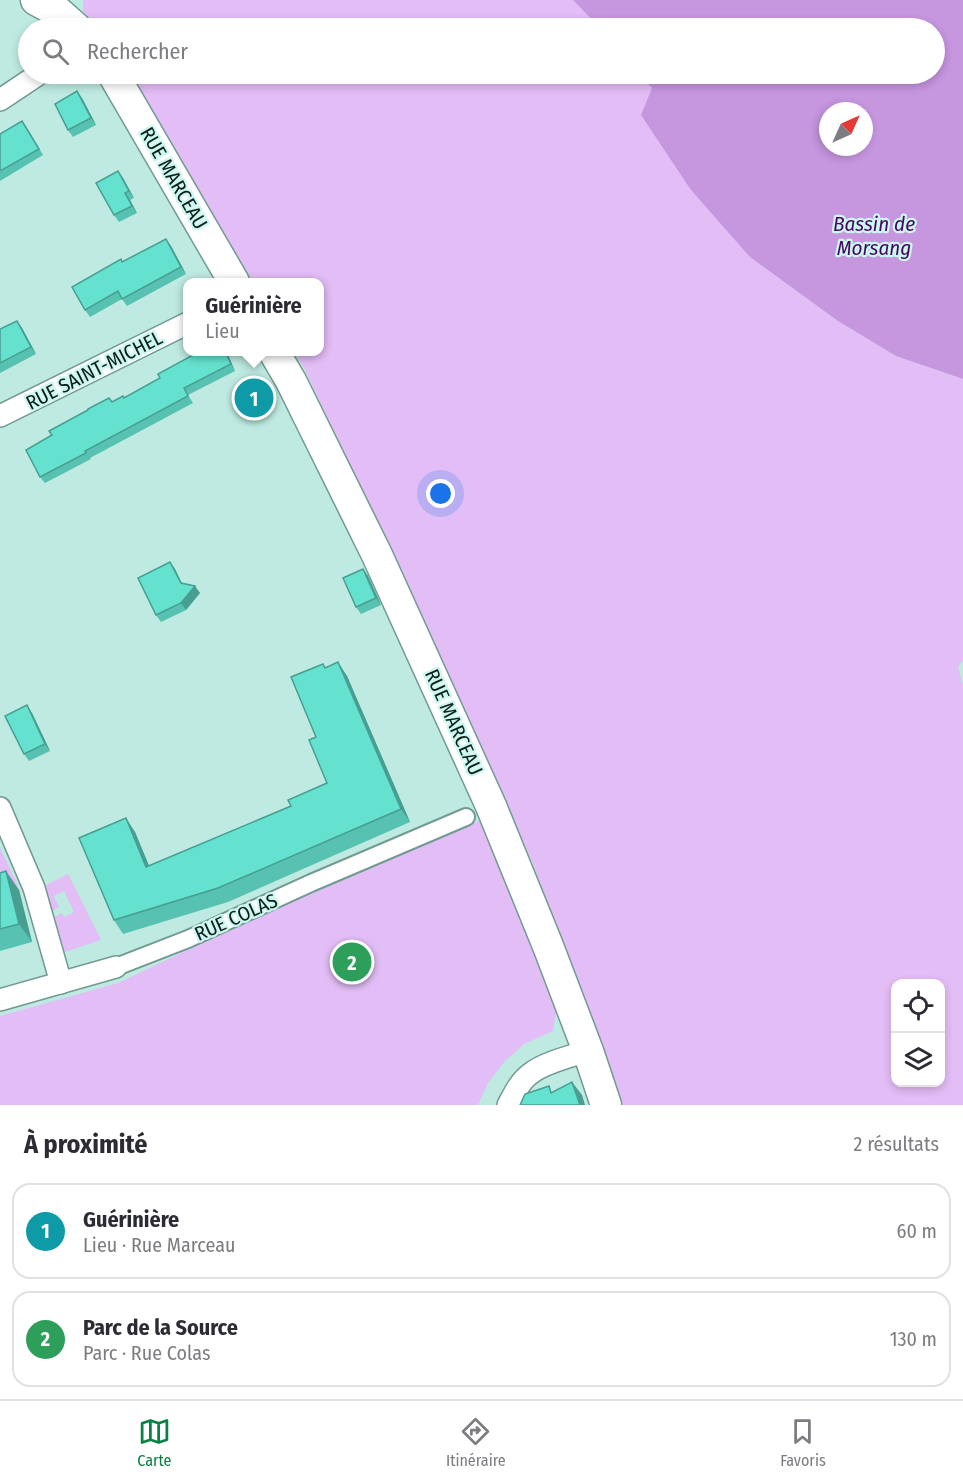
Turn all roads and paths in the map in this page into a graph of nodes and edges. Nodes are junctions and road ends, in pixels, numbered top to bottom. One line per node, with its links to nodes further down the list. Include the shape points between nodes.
1 (24, 84): 3 (street)
2 (119, 84): 4 (main road, RUE MARCEAU)
3 (0, 100)
4 (232, 278)
5 (183, 325): 7 (street, RUE SAINT-MICHEL)
6 (277, 356): 13 (main road, RUE MARCEAU, via 377,555 482,784)
7 (0, 416)
8 (0, 808): 11 (street, via 34,888)
9 (466, 817): 10 (street, RUE COLAS)
10 (116, 967): 11 (street, RUE COLAS)
11 (61, 983): 12 (street, RUE COLAS)
12 (0, 1000)
13 (588, 1051): 14 (street, via 528,1074); 15 (main road, RUE MARCEAU)
14 (508, 1105)
15 (606, 1105)

